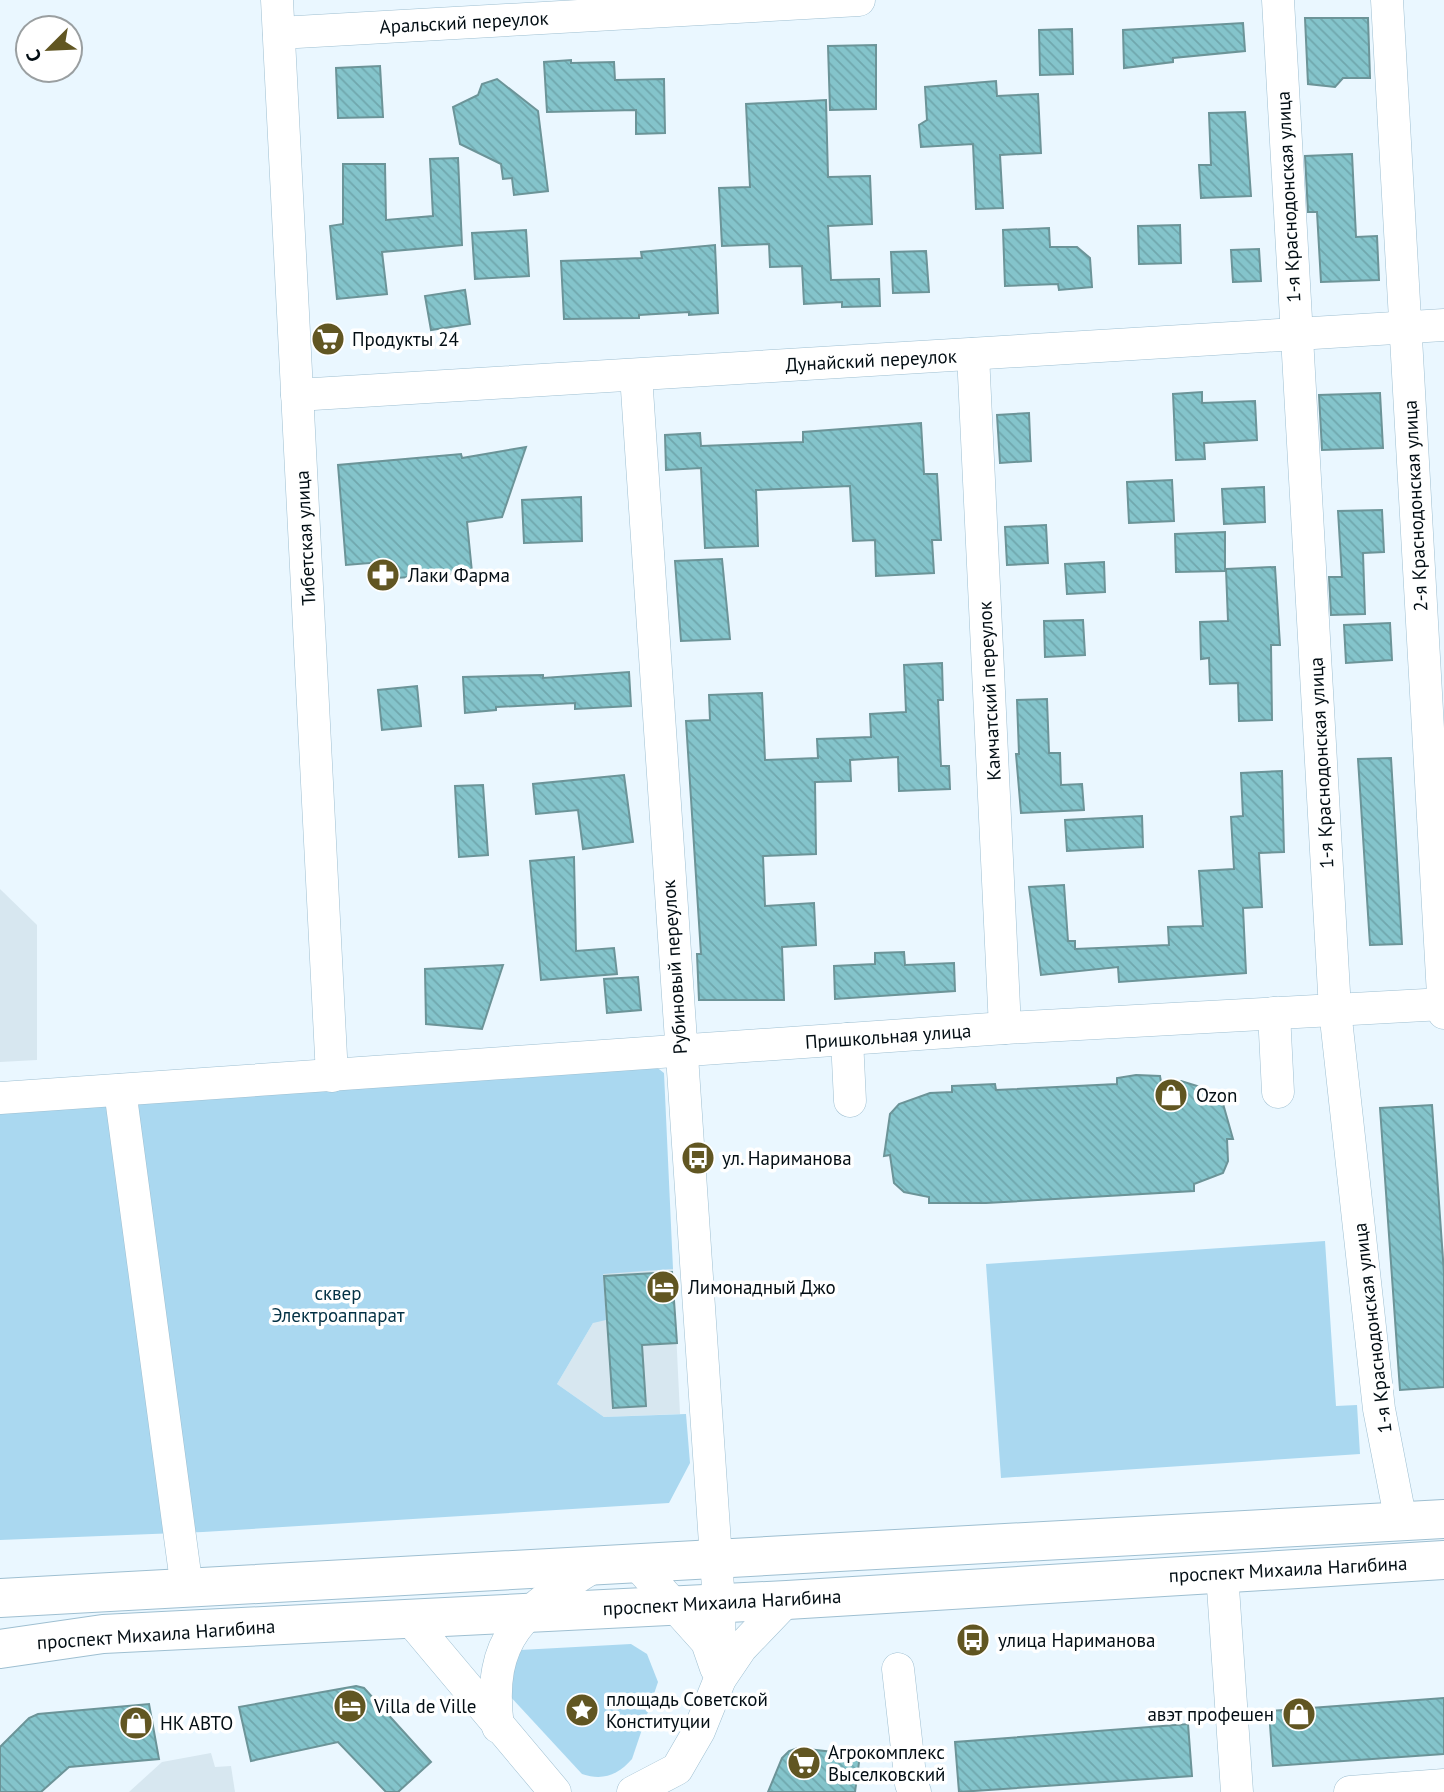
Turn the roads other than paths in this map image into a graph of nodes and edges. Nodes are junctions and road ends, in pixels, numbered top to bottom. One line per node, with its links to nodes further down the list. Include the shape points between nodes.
1 (277, 0): 5 (street, Тибетская улица)
2 (859, 0): 5 (street, Аральский переулок)
3 (1278, 0): 8 (street, 1-я Краснодонская улица)
4 (1387, 0): 7 (street, 2-я Краснодонская улица)
5 (279, 33): 11 (street, Тибетская улица)
6 (1444, 325): 7 (street, Дунайский переулок)
7 (1405, 327): 8 (street, Дунайский переулок); 12 (street, 2-я Краснодонская улица)
8 (1295, 334): 9 (street, Дунайский переулок); 13 (street, 1-я Краснодонская улица)
9 (973, 354): 10 (street, Дунайский переулок); 16 (street, Камчатский переулок)
10 (636, 375): 11 (street, Дунайский переулок); 18 (street, Рубиновый переулок)
11 (297, 395): 19 (street, Тибетская улица)
12 (1444, 1004): 13 (street, Пришкольная улица); 15 (street, 2-я Краснодонская улица)
13 (1335, 1010): 14 (street, Пришкольная улица); 25 (street, 1-я Краснодонская улица, via 1379,1409)
14 (1274, 1013): 16 (street, Пришкольная улица); 21 (street)
15 (1444, 1013)
16 (1005, 1028): 17 (street, Пришкольная улица)
17 (847, 1039): 18 (street, Пришкольная улица); 23 (street)
18 (680, 1051): 19 (street, Пришкольная улица); 26 (street, Рубиновый переулок)
19 (332, 1076): 20 (street, Пришкольная улица)
20 (120, 1090): 22 (street, Пришкольная улица); 31 (street)
21 (1278, 1091)
22 (0, 1098)
23 (850, 1101)
24 (1444, 1519): 25 (main road, проспект Михаила Нагибина)
25 (1401, 1522): 26 (main road, проспект Михаила Нагибина)
26 (715, 1560): 28 (main road, проспект Михаила Нагибина); 34 (street)
27 (1444, 1560): 30 (main road, проспект Михаила Нагибина)
28 (638, 1564): 29 (main road, проспект Михаила Нагибина); 35 (street)
29 (595, 1566): 31 (main road, проспект Михаила Нагибина); 36 (street)
30 (1222, 1573): 33 (main road, проспект Михаила Нагибина); 47 (street)
31 (187, 1589): 32 (main road, проспект Михаила Нагибина)
32 (0, 1598)
33 (787, 1600): 34 (main road, проспект Михаила Нагибина); 40 (street, via 741,1648)
34 (719, 1603): 35 (main road, проспект Михаила Нагибина); 40 (street)
35 (676, 1605): 36 (main road, проспект Михаила Нагибина); 40 (street, via 707,1642)
36 (532, 1611): 37 (main road, проспект Михаила Нагибина); 41 (street, via 509,1635 499,1661 493,1691)
37 (408, 1616): 38 (main road, проспект Михаила Нагибина, via 103,1634); 41 (street)
38 (0, 1649)
39 (898, 1669): 46 (street)
40 (720, 1679): 42 (street)
41 (498, 1727): 44 (street)
42 (676, 1780): 45 (street)
43 (1444, 1785): 48 (street)
44 (555, 1792)
45 (633, 1792)
46 (915, 1792)
47 (1237, 1792)
48 (1350, 1792)

